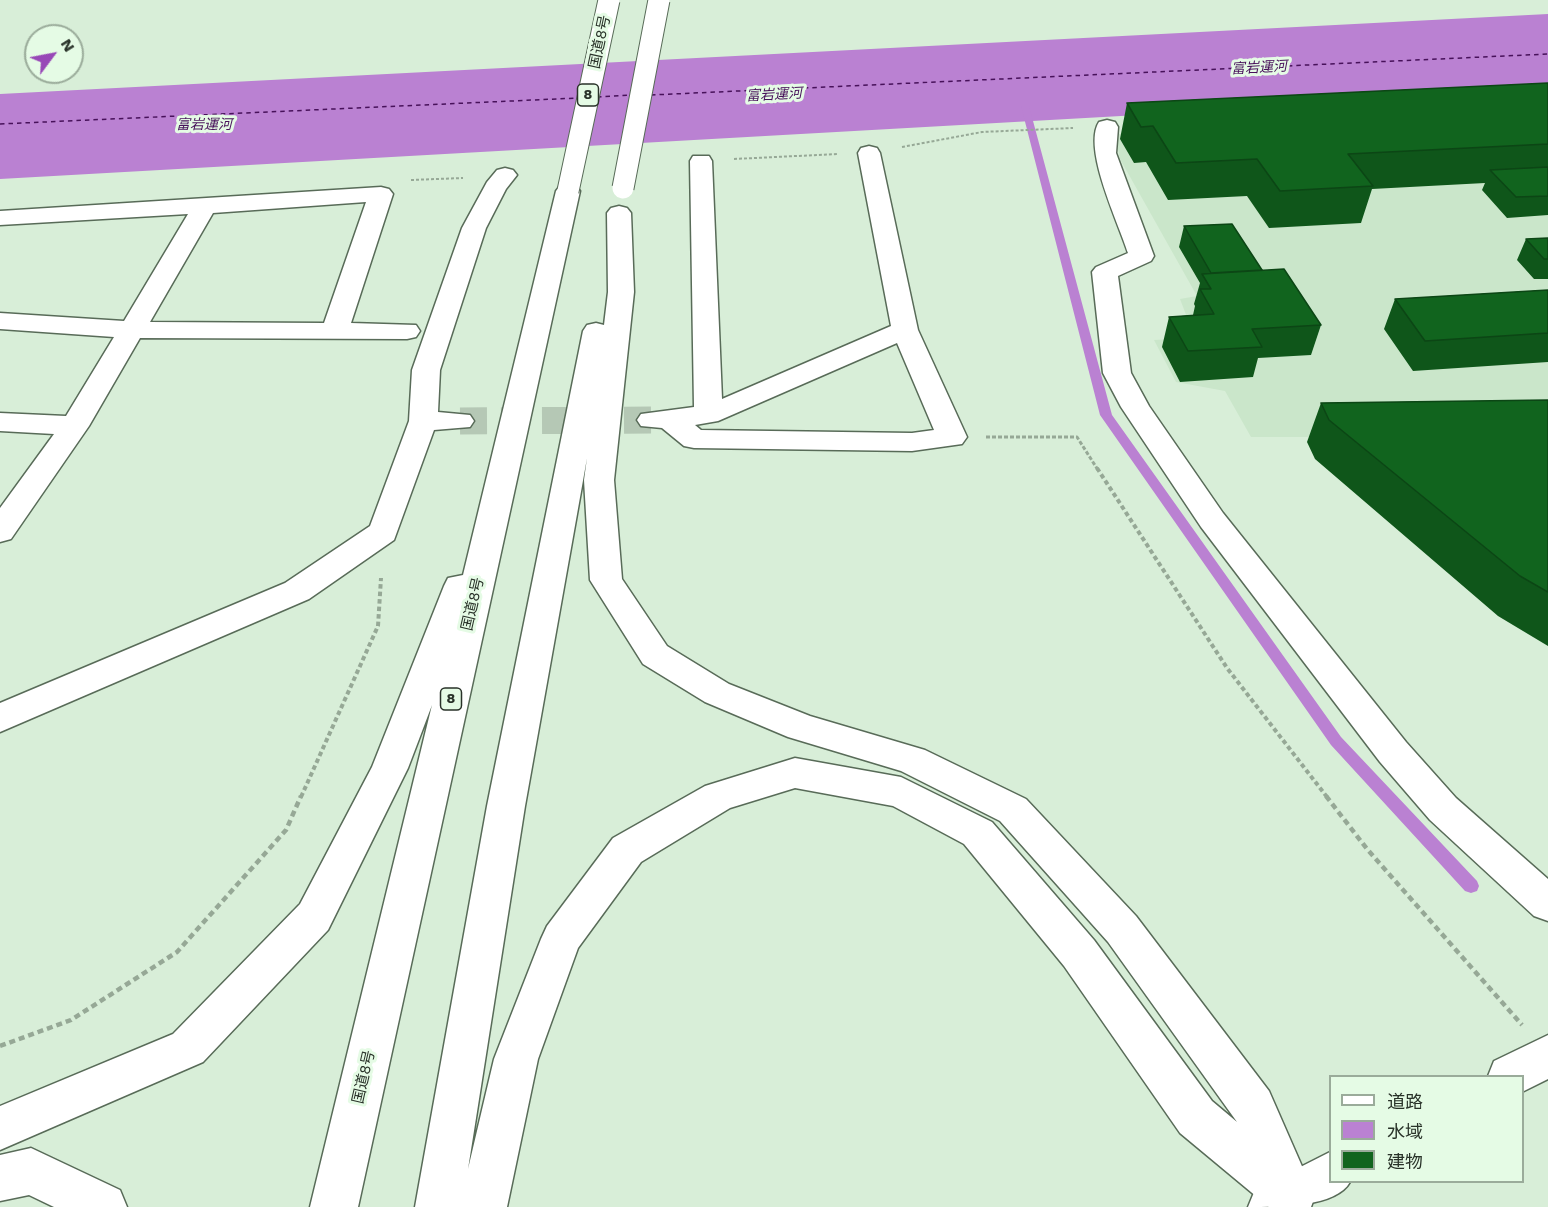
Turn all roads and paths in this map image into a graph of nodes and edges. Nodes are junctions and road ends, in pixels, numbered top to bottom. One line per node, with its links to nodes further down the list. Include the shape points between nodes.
1 (609, 0): 22 (main road, 国道8号 / 8, bridge)
2 (659, 0): 8 (main road, bridge)
3 (1102, 127): 4 (path); 26 (main road, via 1105,153 1142,256 1105,272 1118,373 1135,406 1212,520 1393,752 1443,809)
4 (982, 132)
5 (869, 153): 14 (main road)
6 (701, 161): 16 (main road)
7 (505, 176): 17 (main road, via 474,228 426,370)
8 (621, 200): 32 (main road, via 621,292 599,480 606,580 656,655 717,693 801,727 912,760 1013,810 1122,929 1253,1106); 35 (main road, via 506,806)
9 (205, 206): 10 (main road); 12 (main road); 13 (main road, via 381,194)
10 (0, 218)
11 (0, 321): 12 (main road)
12 (132, 330): 13 (main road); 20 (main road)
13 (334, 330): 15 (main road)
14 (905, 330): 16 (main road); 21 (main road)
15 (407, 331)
16 (708, 415): 21 (main road, via 659,419 694,439 912,442)
17 (423, 421): 18 (main road); 24 (main road)
18 (460, 421)
19 (0, 422): 20 (main road)
20 (75, 426): 23 (main road)
21 (952, 437): 27 (path, via 1077,437 1234,677 1367,849)
22 (502, 476): 30 (main road, via 390,768 314,917 188,1048); 34 (main road, 国道8号 / 8)
23 (0, 531)
24 (383, 532): 25 (main road, via 297,591); 28 (path, via 378,626 286,830 177,952 71,1020)
25 (0, 718)
26 (1548, 904)
27 (1536, 1042): 29 (main road)
28 (0, 1046)
29 (1511, 1075)
30 (0, 1128)
31 (0, 1178): 33 (main road, via 31,1171)
32 (1298, 1193): 36 (main road, via 1196,1118 1079,953 978,834 901,792 795,773 718,797 627,850 561,939 516,1059)
33 (103, 1207)
34 (334, 1207)
35 (439, 1207)
36 (483, 1207)

